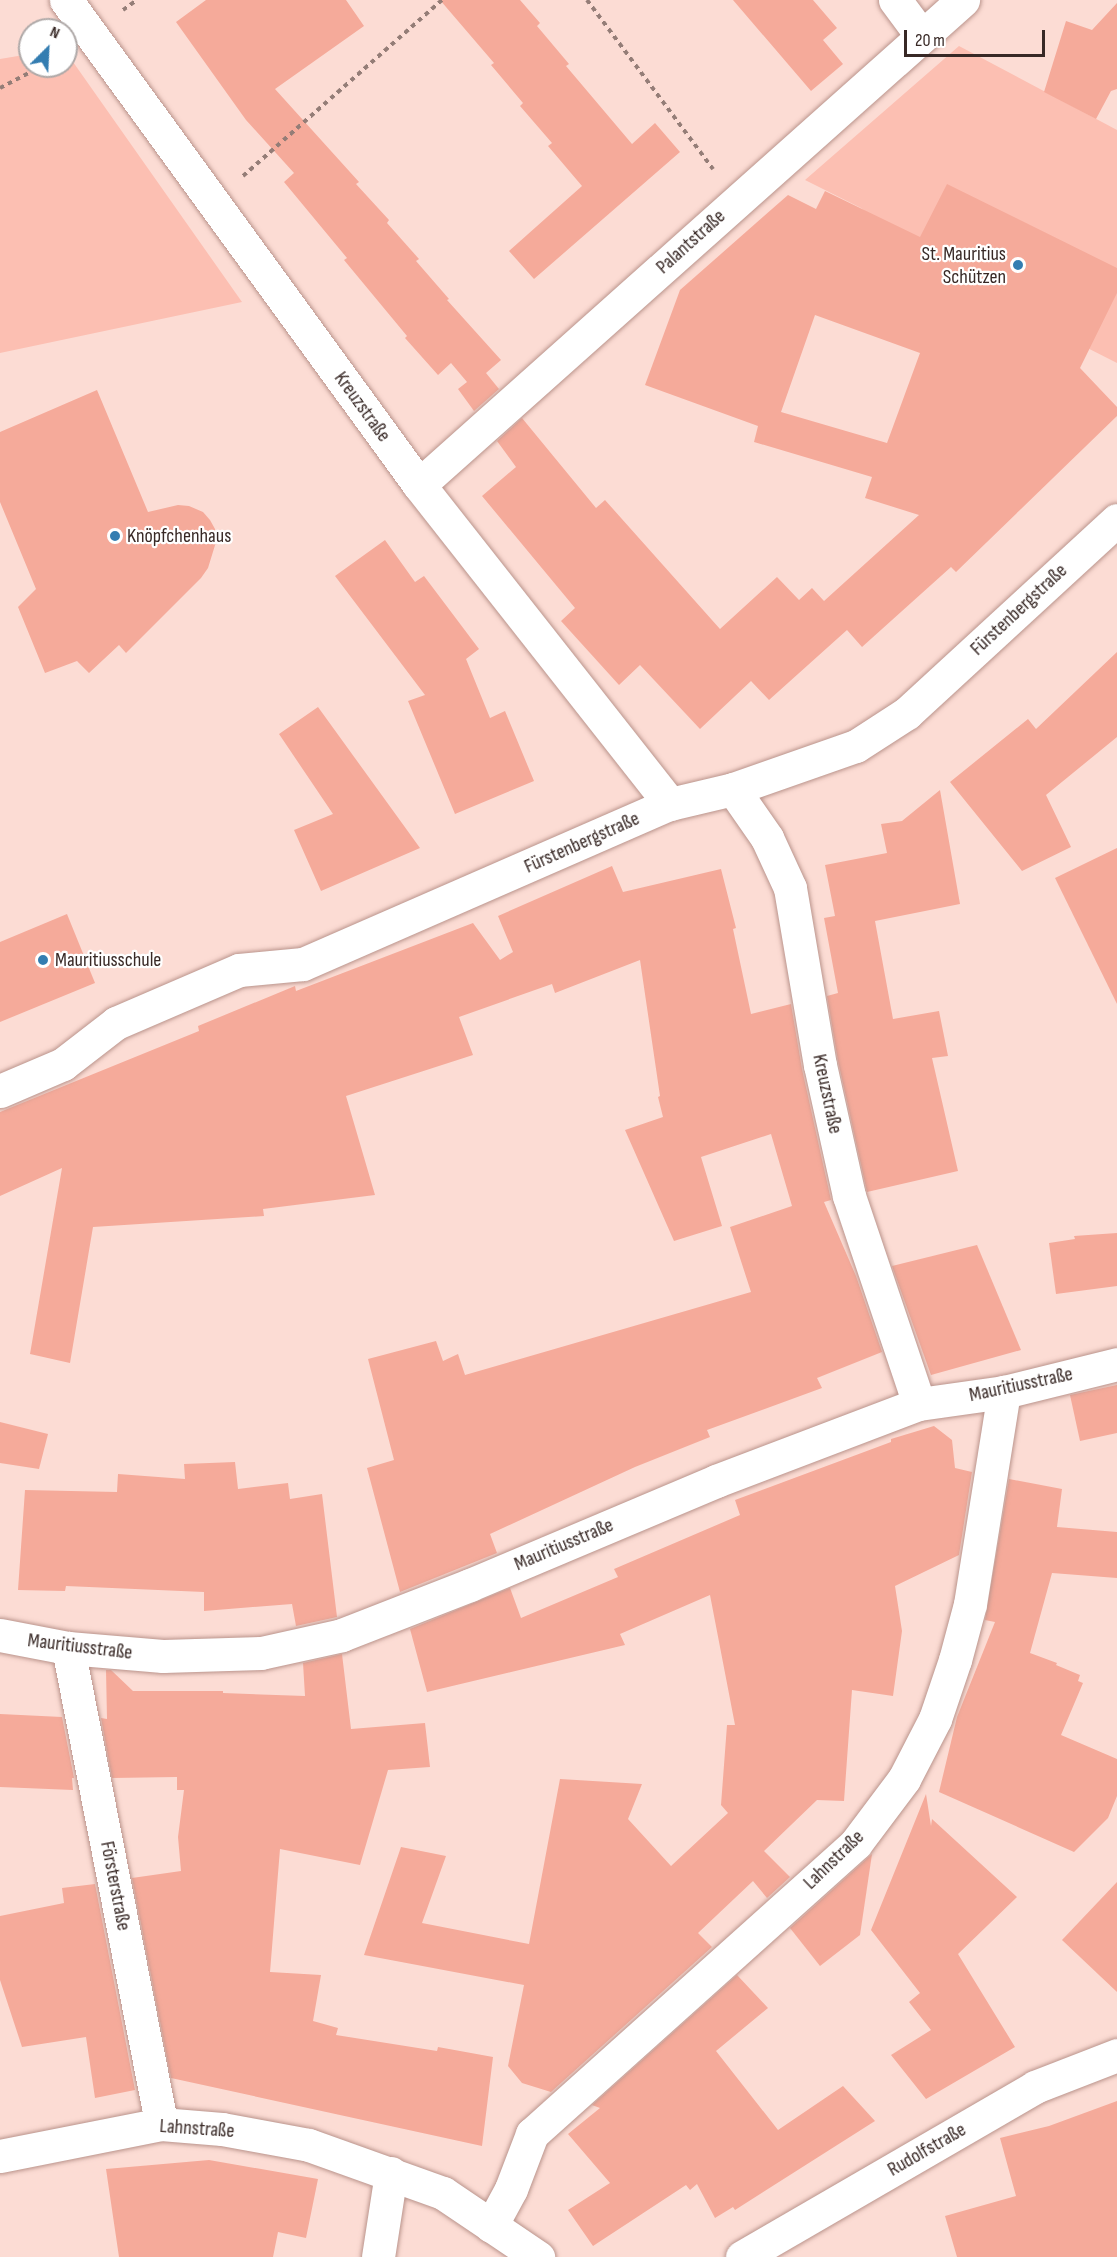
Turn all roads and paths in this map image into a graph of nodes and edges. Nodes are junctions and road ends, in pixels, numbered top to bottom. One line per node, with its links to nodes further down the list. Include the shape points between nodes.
1 (66, 0): 10 (street, Kreuzstraße)
2 (442, 0): 10 (path)
3 (587, 0): 9 (path)
4 (895, 0): 6 (street)
5 (963, 0): 6 (street, Palantstraße)
6 (921, 35): 9 (street, Palantstraße)
7 (19, 78): 8 (path)
8 (0, 88)
9 (737, 200): 11 (street, Palantstraße)
10 (213, 202): 11 (street, Kreuzstraße)
11 (419, 485): 14 (street, Kreuzstraße)
12 (1117, 520): 13 (street, Fürstenbergstraße, via 907,713 856,746)
13 (734, 789): 14 (street, Fürstenbergstraße); 18 (street, Kreuzstraße, via 767,838 790,888 820,1065 849,1196)
14 (670, 804): 15 (street, Fürstenbergstraße, via 303,964 239,970 177,995 116,1023 63,1064)
15 (0, 1091)
16 (1117, 1364): 17 (street, Mauritiusstraße)
17 (1004, 1392): 18 (street, Mauritiusstraße); 25 (street, Lahnstraße, via 970,1604 935,1719 904,1779 856,1843 532,2134 512,2188)
18 (918, 1404): 20 (street, Mauritiusstraße, via 342,1635 261,1653 163,1656)
19 (0, 1635): 20 (street, Mauritiusstraße)
20 (68, 1648): 22 (street, Försterstraße)
21 (1117, 2055): 28 (street, Rudolfstraße, via 1035,2087)
22 (160, 2124): 23 (street, Lahnstraße); 24 (street, Lahnstraße, via 222,2129 309,2145)
23 (0, 2156)
24 (391, 2173): 25 (street, Lahnstraße, via 443,2193); 26 (street)
25 (491, 2226): 27 (street, Lahnstraße)
26 (378, 2257)
27 (538, 2257)
28 (742, 2257)

